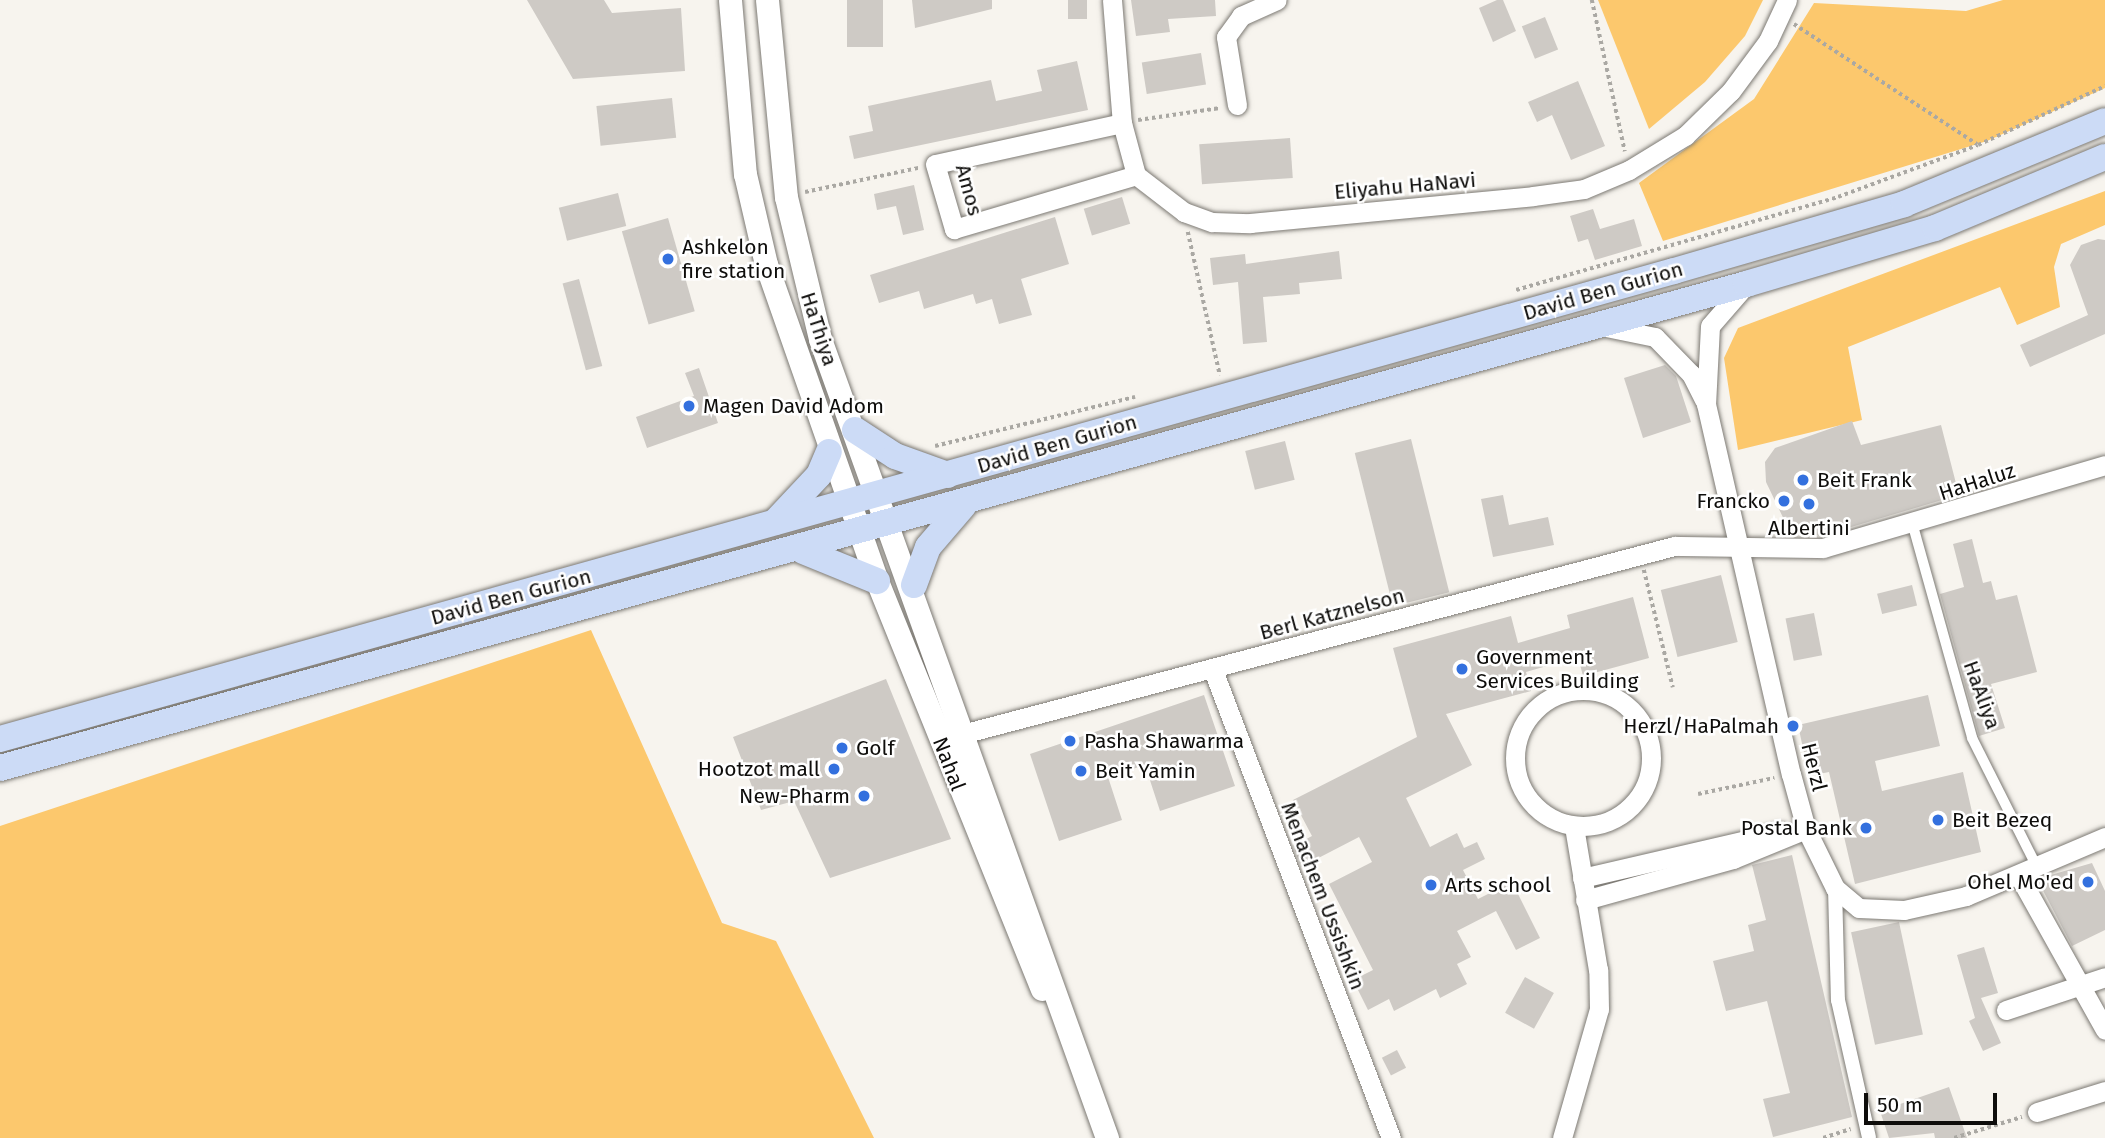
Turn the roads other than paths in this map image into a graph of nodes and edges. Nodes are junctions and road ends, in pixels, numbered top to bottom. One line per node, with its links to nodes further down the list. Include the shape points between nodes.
1 (730, 0): 17 (street, HaThiya, via 745,174 766,264)
2 (767, 0): 16 (street, HaThiya, via 786,197 805,288)
3 (1112, 0): 8 (street)
4 (1277, 0): 6 (street, via 1241,16 1226,37)
5 (1784, 7): 10 (street, Eliyahu HaNavi, via 1731,91 1685,136 1629,170 1584,189 1277,221 1212,222 1184,212)
6 (1237, 106)
7 (2105, 121): 19 (main road, David Ben Gurion, via 1904,204 1217,384)
8 (1122, 122): 10 (street); 10 (street, Amos, via 935,164 954,229)
9 (2105, 158): 12 (main road, David Ben Gurion)
10 (1136, 174)
11 (2105, 176): 12 (main road)
12 (2030, 191): 13 (main road, David Ben Gurion)
13 (1746, 285): 14 (main road, David Ben Gurion); 15 (street, Herzl, via 1710,327)
14 (1589, 326): 15 (street, Herzl, via 1655,337 1690,374); 22 (main road, David Ben Gurion)
15 (1706, 404): 27 (street, Herzl)
16 (855, 430): 19 (main road, via 895,456); 20 (street, HaThiya)
17 (829, 452): 21 (street, HaThiya); 23 (main road, via 819,475)
18 (2105, 465): 25 (street, HaHaluz)
19 (948, 475): 20 (main road, David Ben Gurion)
20 (879, 495): 21 (main road, David Ben Gurion); 24 (street, HaThiya)
21 (848, 503): 23 (main road, David Ben Gurion); 26 (street, Nahal)
22 (965, 504): 24 (main road, David Ben Gurion); 30 (main road, via 928,547)
23 (773, 524): 33 (main road, David Ben Gurion)
24 (891, 525): 26 (main road, David Ben Gurion); 30 (street, Nahal)
25 (1913, 526): 27 (street, HaHaluz, via 1800,550); 39 (lane, HaAliya, via 1972,738)
26 (860, 534): 28 (main road, David Ben Gurion); 29 (street, Nahal)
27 (1738, 543): 31 (street, Berl Katznelson, via 1699,541 1640,554); 37 (street, Herzl)
28 (802, 551): 29 (main road); 35 (main road, David Ben Gurion)
29 (877, 582): 34 (street, Nahal)
30 (914, 585): 32 (street, Nahal)
31 (1213, 670): 32 (street, Berl Katznelson); 53 (street, Menachem Ussishkin)
32 (966, 732): 34 (street, Berl Katznelson); 47 (street, Nahal)
33 (0, 739)
34 (940, 740): 47 (street, Nahal, via 1027,961)
35 (0, 768)
36 (1574, 826): 36 (street, via 1620,816 1649,779 1647,733 1634,713 1596,691 1553,697 1529,718 1516,748 1523,790 1536,807); 41 (street)
37 (1807, 830): 41 (street); 42 (street, Herzl); 43 (street, via 1733,859)
38 (2105, 837): 39 (street)
39 (2038, 867): 40 (street)
40 (2019, 876): 42 (street, via 1904,910 1859,908); 45 (street)
41 (1581, 878): 43 (street)
42 (1835, 888): 51 (street, Herzl, via 1838,1000)
43 (1585, 900): 54 (street, via 1599,1009)
44 (2105, 977): 45 (street)
45 (2080, 986): 46 (street); 48 (street)
46 (2006, 1010)
47 (1061, 1020): 52 (street, Nahal)
48 (2105, 1030)
49 (2105, 1091): 50 (street)
50 (2037, 1112)
51 (1867, 1131)
52 (1107, 1138)
53 (1391, 1138)
54 (1562, 1138)

